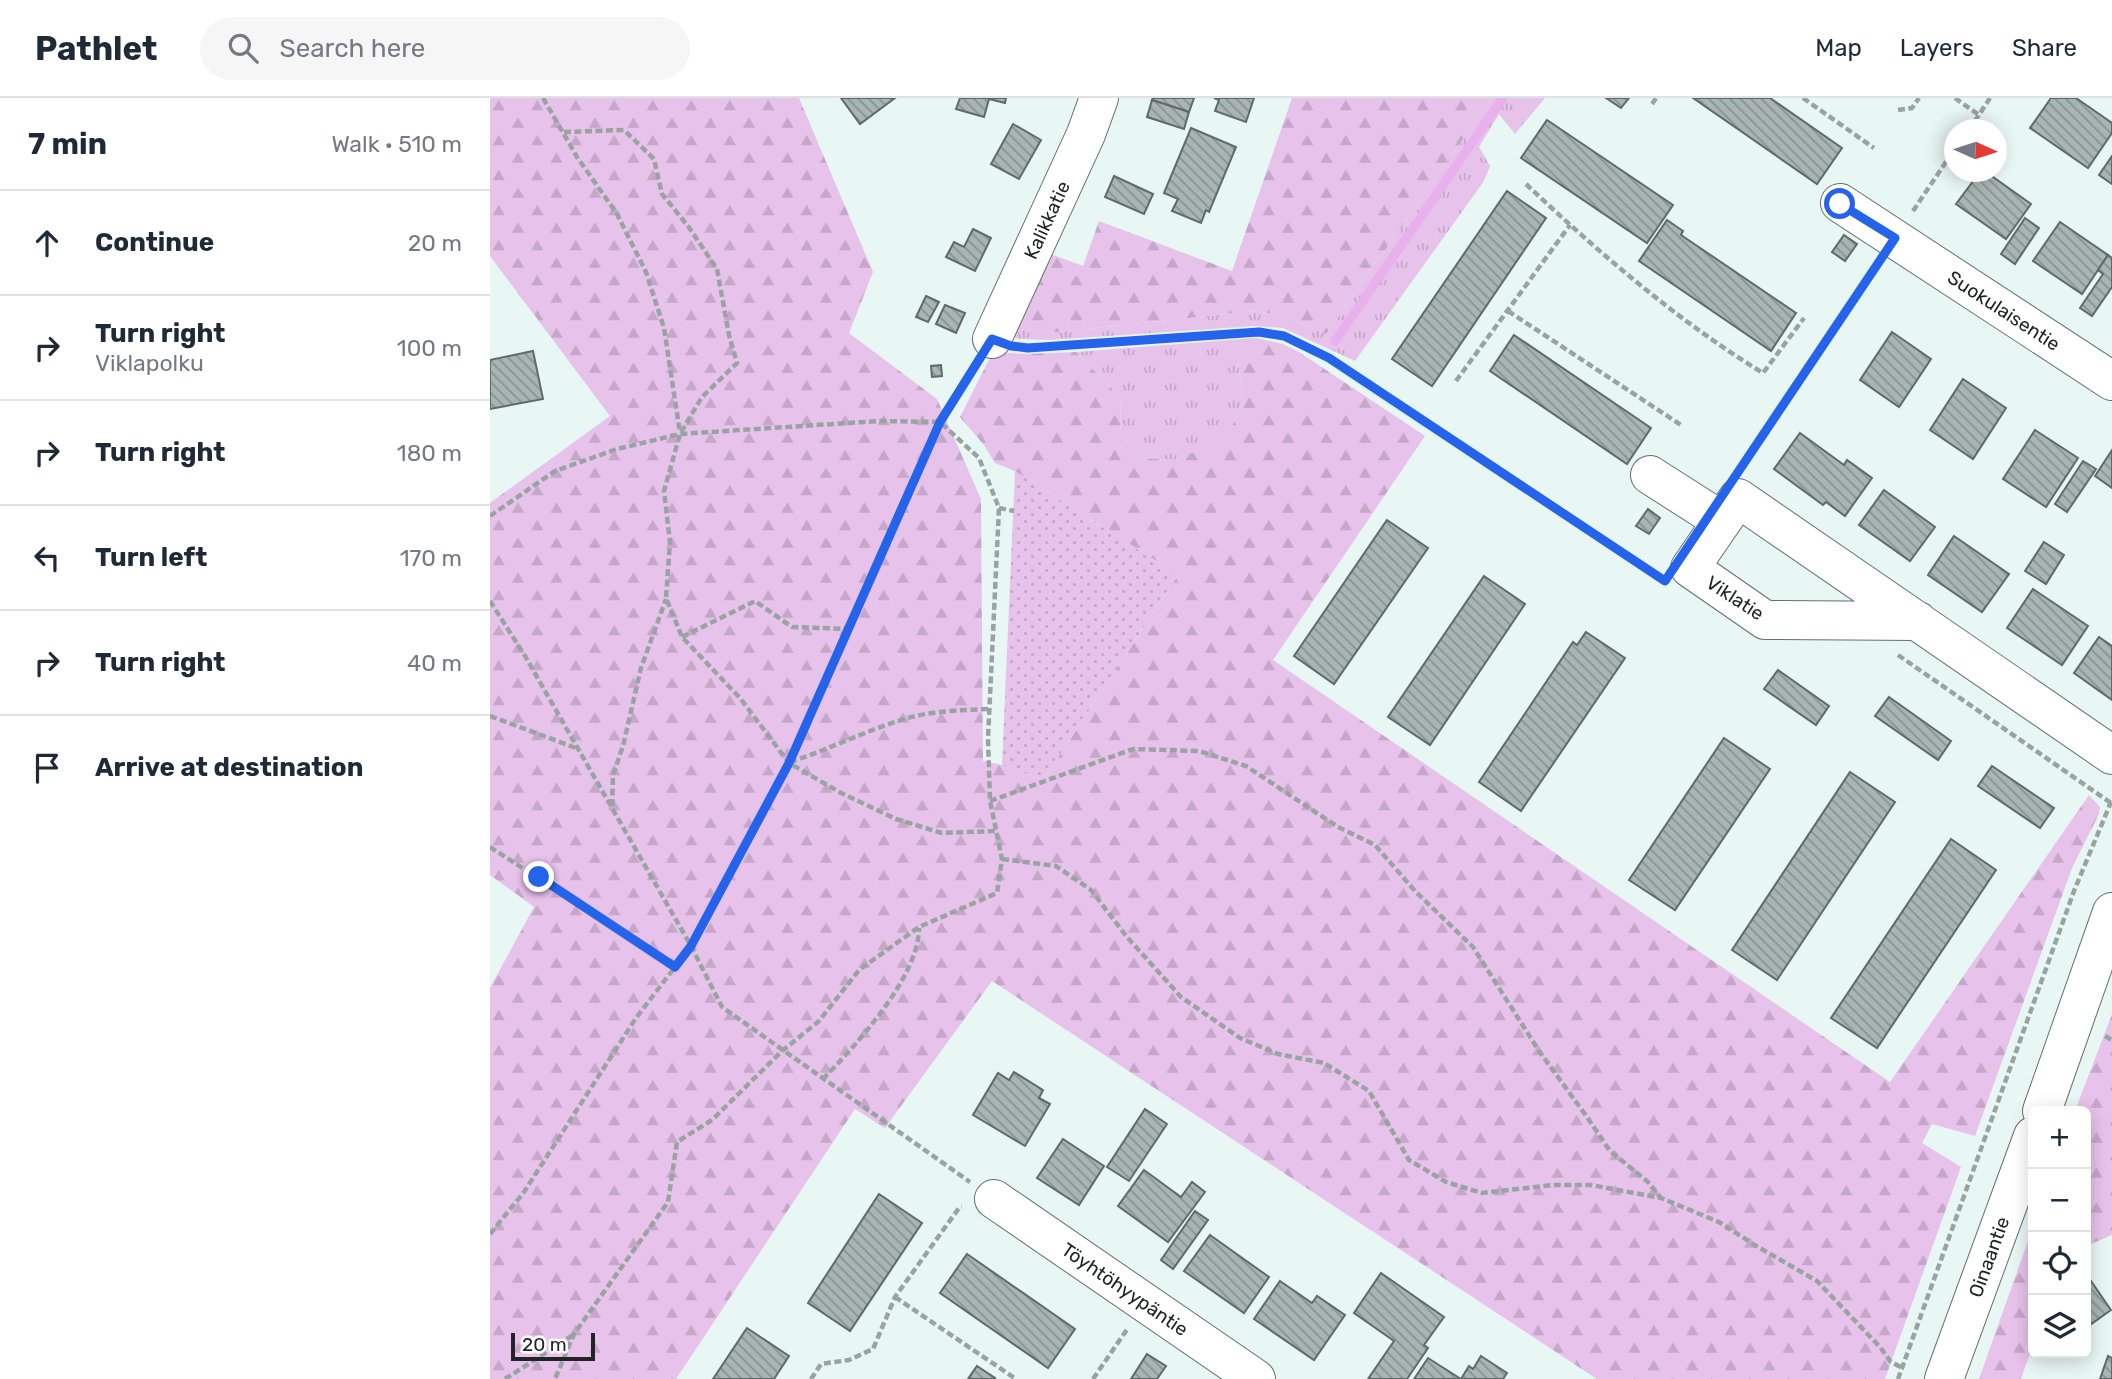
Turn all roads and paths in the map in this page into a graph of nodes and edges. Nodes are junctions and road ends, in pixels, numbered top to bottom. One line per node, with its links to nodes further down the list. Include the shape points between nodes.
1 (543, 98): 12 (path)
2 (1099, 98): 21 (street, Kalikkatie)
3 (1656, 98): 8 (path)
4 (1803, 98): 13 (path)
5 (1919, 98): 9 (path, via 1912,108)
6 (1955, 98): 10 (path)
7 (1990, 98): 10 (path)
8 (1652, 104)
9 (1898, 110)
10 (1979, 115): 11 (path)
11 (1976, 119)
12 (564, 132): 26 (path, via 618,214 646,272 664,328); 26 (path, via 624,130 654,159 662,194 717,269 737,362 702,397)
13 (1874, 148)
14 (1944, 166): 18 (path)
15 (1526, 184): 17 (path)
16 (1840, 204): 18 (street, Suokulaisentie)
17 (1570, 225): 19 (path); 20 (path, via 1726,351 1763,373)
18 (1895, 238): 23 (street, Suokulaisentie); 27 (path)
19 (1508, 311): 22 (path); 25 (path)
20 (1804, 318)
21 (992, 339): 24 (path); 33 (path, via 1028,348 1259,332 1284,336 1329,358)
22 (1457, 381)
23 (2112, 381)
24 (940, 422): 26 (path, via 879,421); 29 (path, via 979,458); 37 (path)
25 (1681, 425)
26 (680, 434): 31 (path, via 555,471); 34 (path, via 664,491 670,542)
27 (1741, 467)
28 (1650, 475): 32 (street)
29 (999, 508): 30 (path); 40 (path)
30 (1014, 511)
31 (490, 516)
32 (1722, 521): 36 (street, Viklatie, via 1738,498); 36 (street, Viklatie, via 1690,568 1765,620)
33 (1665, 581)
34 (666, 598): 38 (path); 47 (path, via 612,775)
35 (490, 601): 42 (path)
36 (1918, 621): 43 (street, Viklatie)
37 (848, 629): 38 (path, via 792,626 755,601); 44 (path)
38 (682, 637): 44 (path, via 740,698)
39 (1892, 651): 46 (path)
40 (990, 709): 44 (path, via 900,720); 45 (path)
41 (490, 716): 42 (path)
42 (577, 748): 47 (path)
43 (2112, 755)
44 (789, 763): 48 (path, via 896,819 942,833); 53 (path)
45 (990, 801): 48 (path); 61 (path, via 1133,749 1199,751 1245,766 1338,827 1375,845 1473,947 1610,1151)
46 (2112, 802): 67 (path, via 2074,891)
47 (612, 809): 53 (path)
48 (996, 831): 50 (path)
49 (490, 847): 54 (path)
50 (1002, 859): 52 (path, via 997,893); 61 (path, via 1056,866 1091,890 1181,997 1240,1038 1278,1054 1324,1063 1369,1091 1409,1160 1446,1182 1482,1193 1591,1185)
51 (2112, 912): 59 (street)
52 (919, 927): 57 (path, via 859,970 819,1021); 58 (path, via 919,943 891,999)
53 (691, 946): 54 (path); 57 (path, via 722,1007)
54 (675, 967): 63 (path, via 636,1018 524,1192)
55 (2112, 1034): 56 (path, via 2105,1036)
56 (2112, 1040)
57 (782, 1051): 58 (path); 66 (path, via 712,1120 677,1142 668,1202)
58 (823, 1079): 62 (path)
59 (2044, 1106)
60 (2028, 1150): 75 (street, Oinaantie)
61 (1661, 1198): 67 (path, via 1719,1222 1817,1281 1890,1361)
62 (976, 1203): 64 (path); 65 (street, Töyhtöhyypäntie)
63 (490, 1234)
64 (895, 1297): 70 (path, via 873,1349 849,1360 821,1364); 71 (path)
65 (1144, 1304): 72 (path); 73 (street, Töyhtöhyypäntie)
66 (574, 1335): 68 (path); 69 (path)
67 (1902, 1368): 74 (path)
68 (505, 1379)
69 (555, 1379)
70 (811, 1379)
71 (1016, 1379)
72 (1093, 1379)
73 (1256, 1379)
74 (1898, 1379)
75 (1944, 1379)

